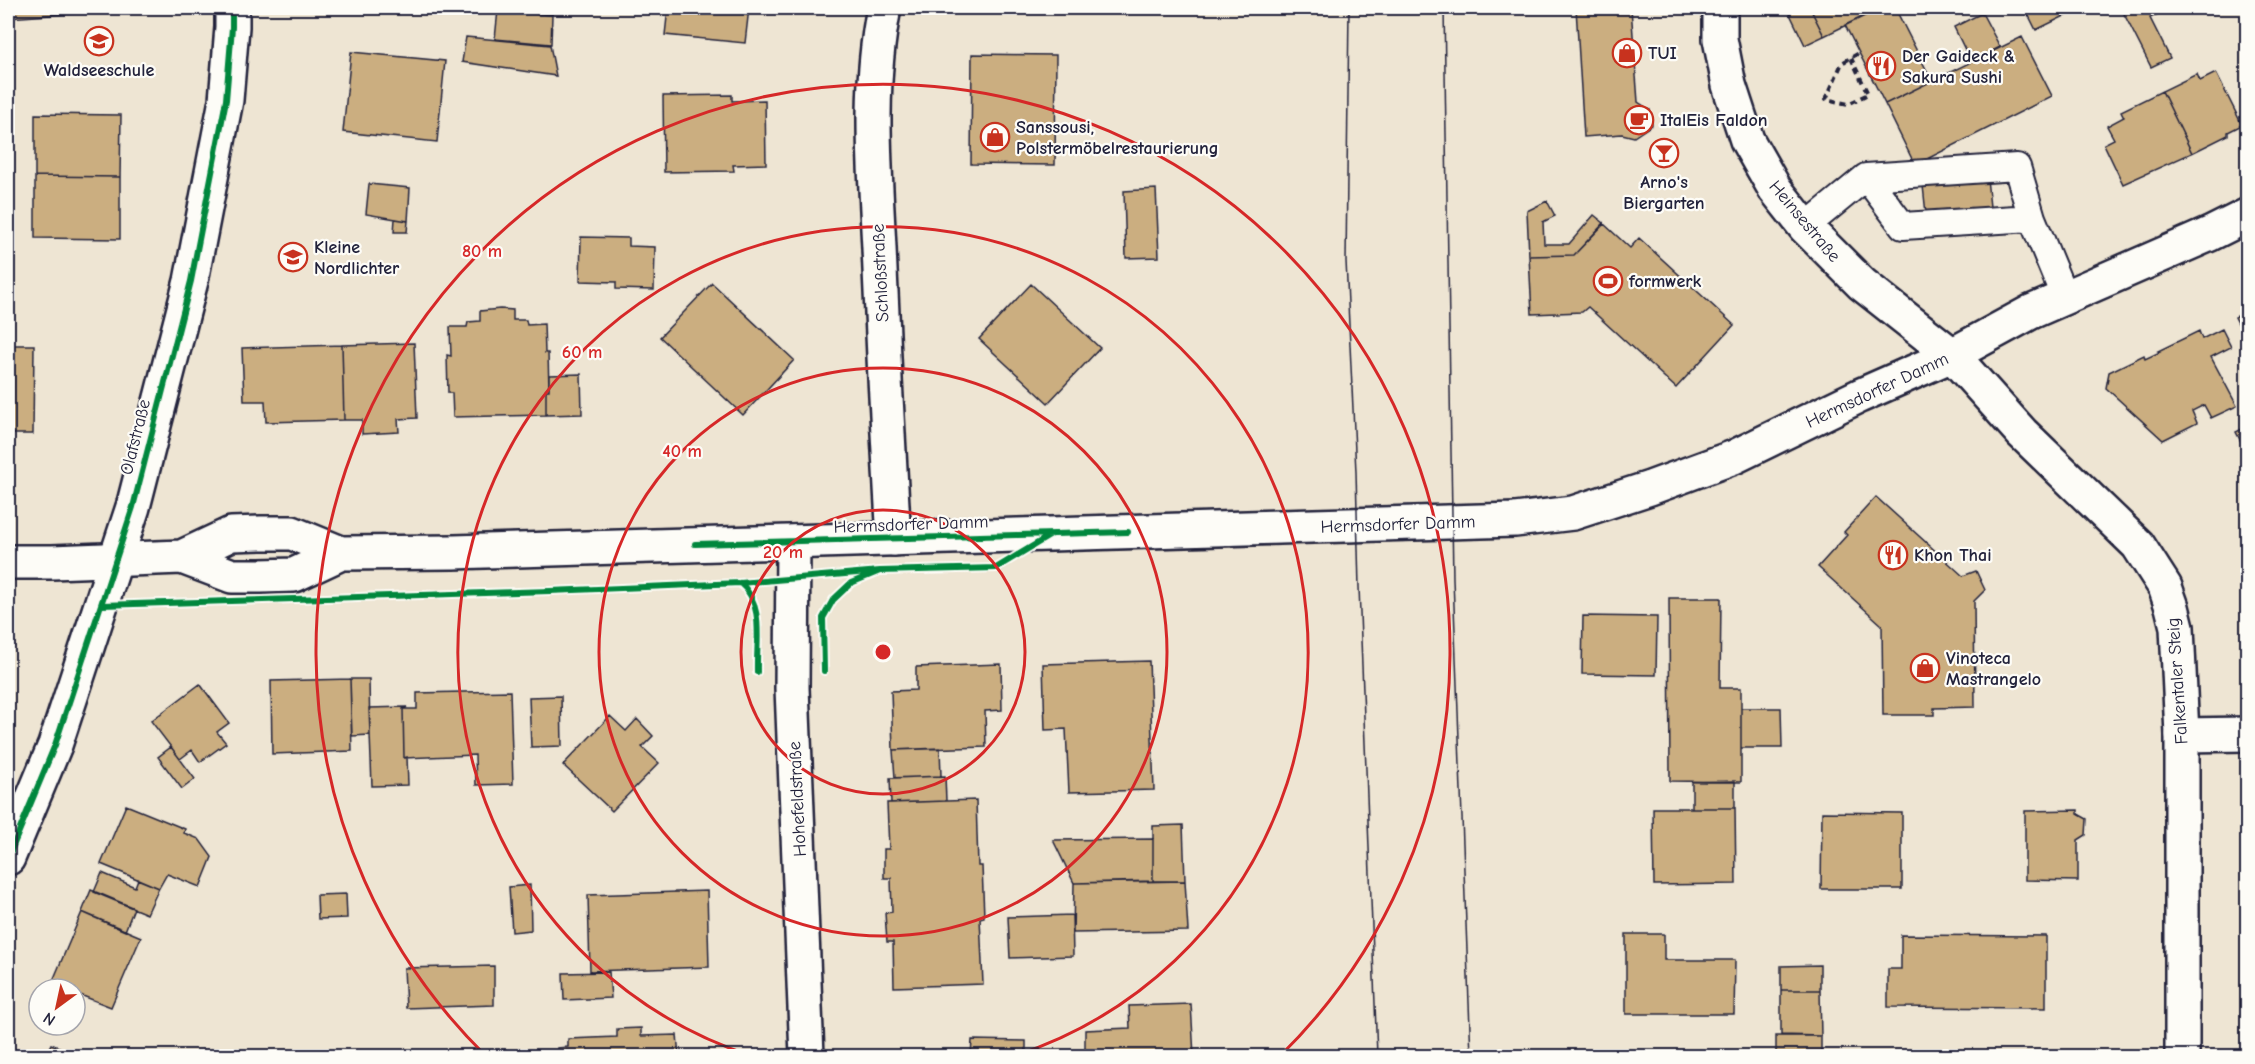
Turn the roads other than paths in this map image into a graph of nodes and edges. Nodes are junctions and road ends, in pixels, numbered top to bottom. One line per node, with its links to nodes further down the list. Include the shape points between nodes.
1 (232, 8): 14 (street, Olafstraße, via 226,100 191,281)
2 (884, 8): 10 (street, Schloßstraße, via 874,75 874,133)
3 (1720, 8): 7 (street, Heinsestraße, via 1720,39 1729,85 1747,140 1775,189)
4 (1866, 177): 6 (lane, via 1903,226); 6 (lane, via 2017,167); 7 (lane)
5 (2247, 215): 8 (street, Hermsdorfer Damm)
6 (2032, 218): 8 (lane)
7 (1805, 227): 9 (street, Heinsestraße, via 1862,284)
8 (2065, 298): 9 (street, Hermsdorfer Damm)
9 (1952, 355): 10 (street, Hermsdorfer Damm, via 1734,457 1573,513 1515,520); 17 (street, Falkentaler Steig, via 2022,433 2138,545 2165,587 2177,627)
10 (894, 539): 11 (street, Hermsdorfer Damm)
11 (793, 542): 12 (street, Hermsdorfer Damm); 19 (street, Hohefeldstraße, via 792,688)
12 (341, 553): 13 (street, Hermsdorfer Damm, via 294,574 261,576 232,576); 13 (street, Hermsdorfer Damm, via 292,533 261,533 231,534)
13 (183, 557): 14 (street, Hermsdorfer Damm)
14 (118, 560): 15 (street, Hermsdorfer Damm); 18 (street, Olafstraße, via 55,745)
15 (8, 562)
16 (2247, 734): 17 (street)
17 (2182, 735): 20 (street, Falkentaler Steig)
18 (8, 858)
19 (807, 1056)
20 (2182, 1056)

